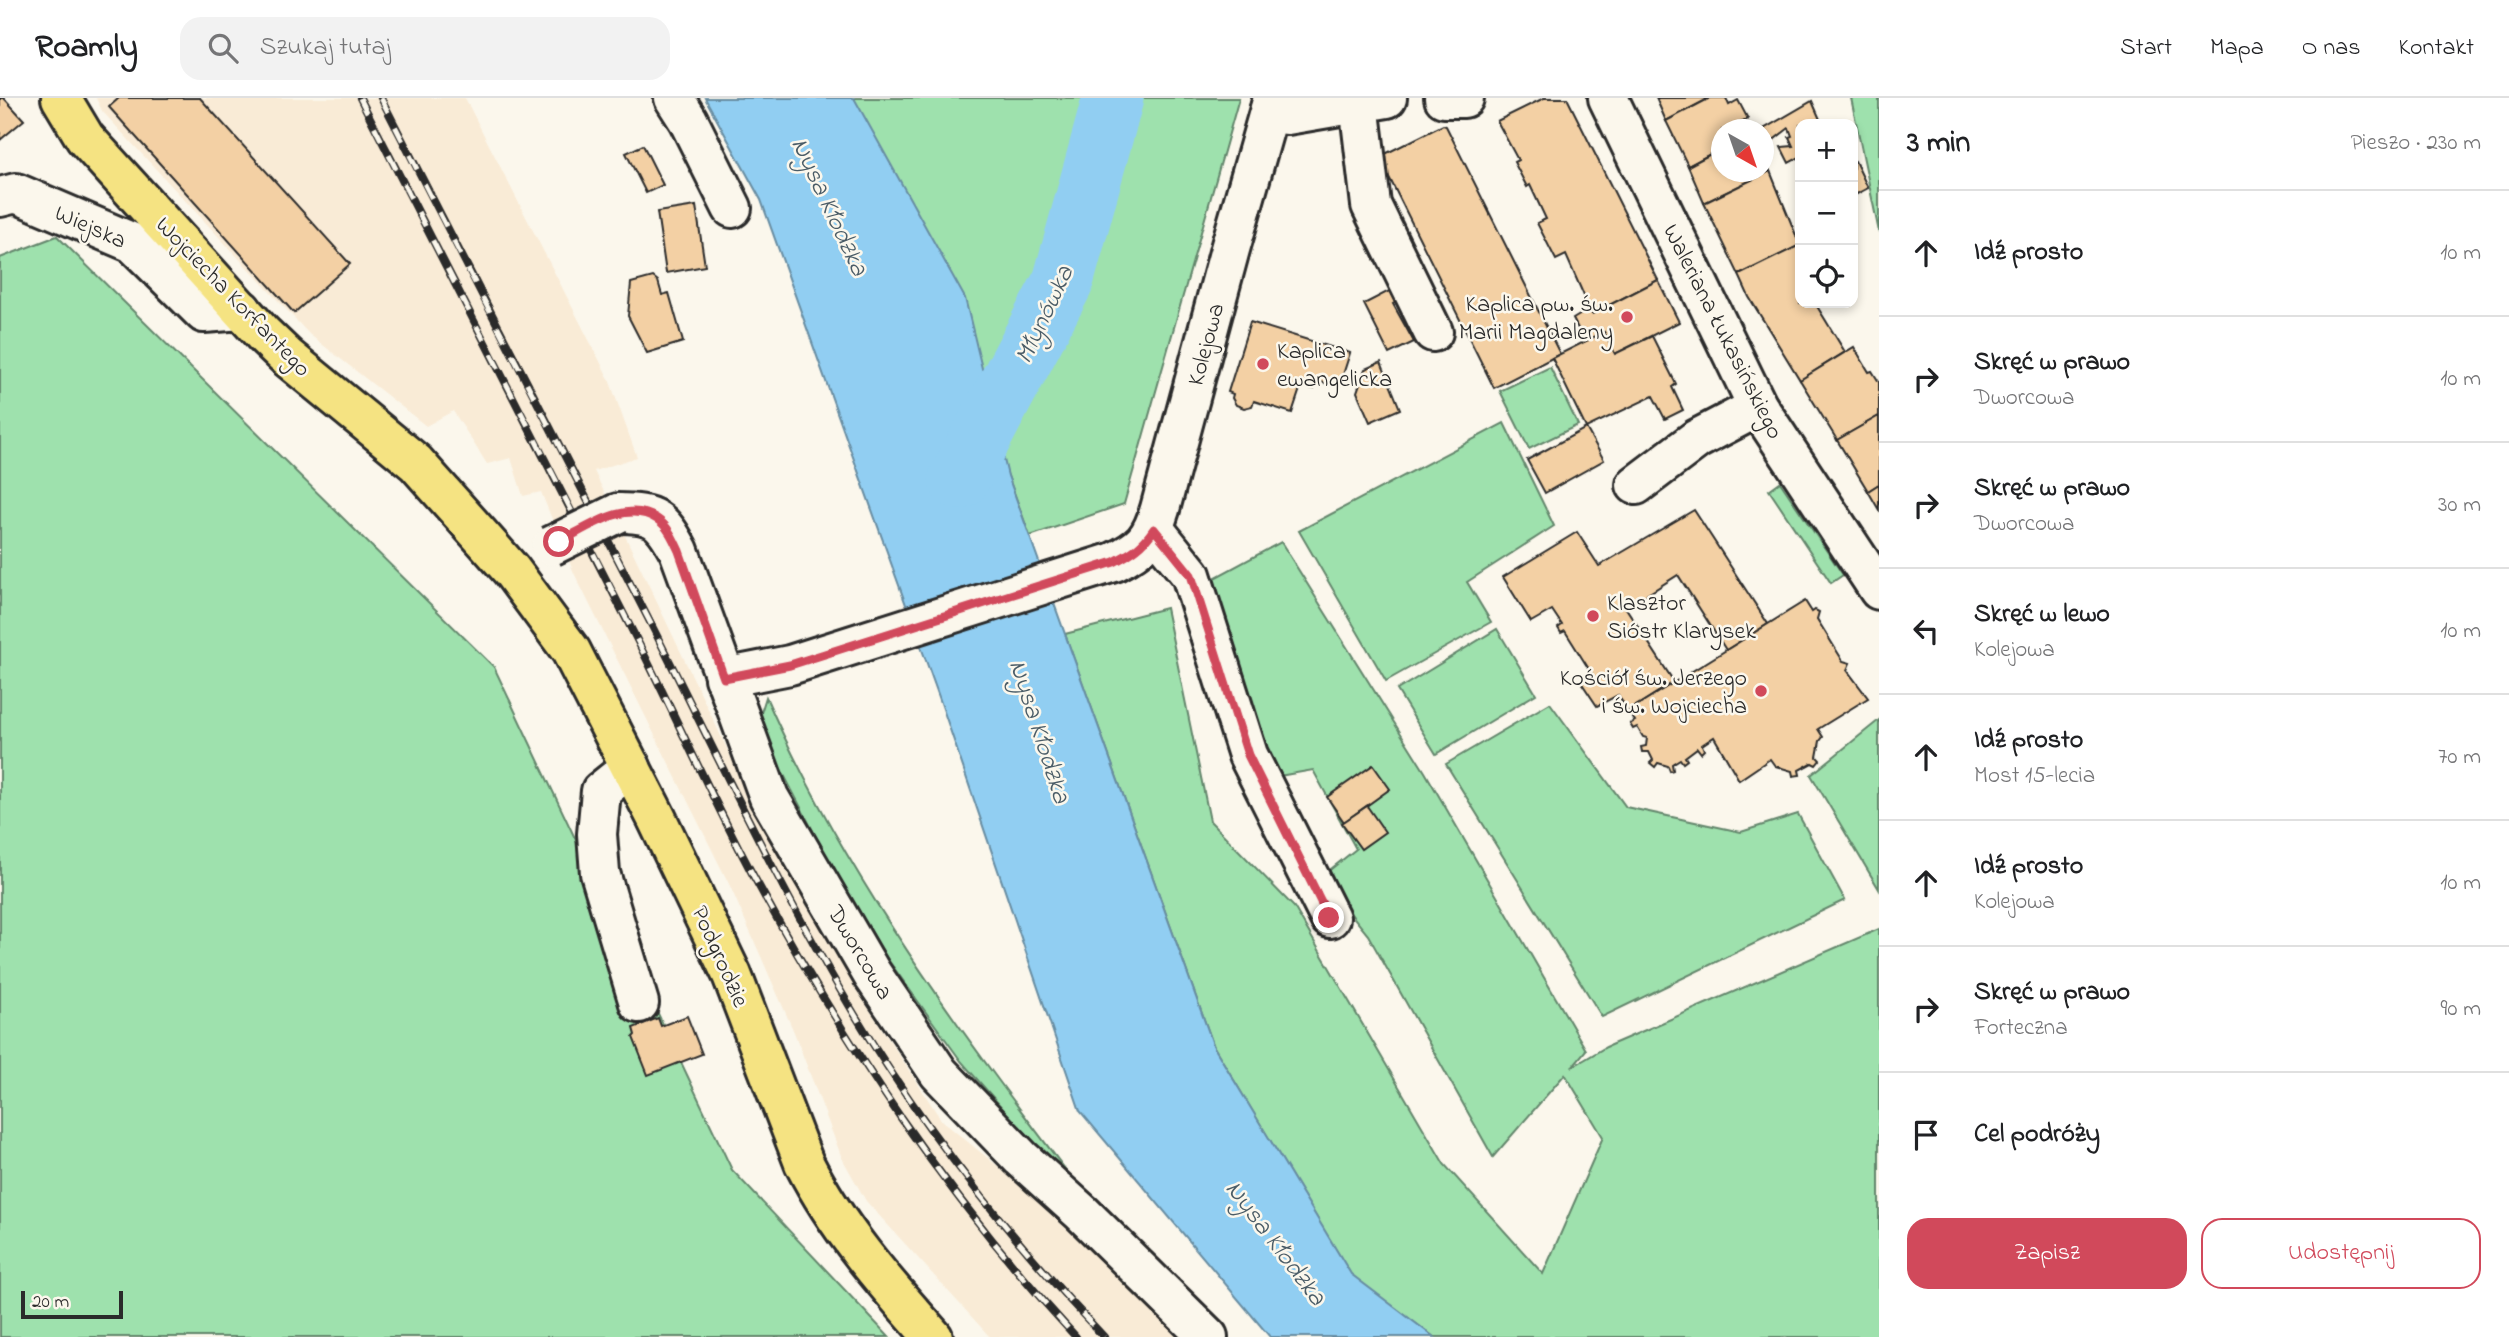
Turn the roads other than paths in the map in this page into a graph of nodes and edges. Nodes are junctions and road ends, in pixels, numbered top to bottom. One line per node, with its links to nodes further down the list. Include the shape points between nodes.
1 (61, 98): 10 (main road, Wojciecha Korfantego, via 85,138)
2 (674, 98): 9 (street)
3 (1444, 98): 4 (street)
4 (1463, 98)
5 (1608, 98): 12 (street, Waleriana Łukasińskiego)
6 (1373, 100): 7 (street, Kolejowa, via 1287,115); 11 (street, via 1371,205)
7 (1272, 103): 14 (street, Kolejowa)
8 (0, 197): 10 (street, Wiejska, via 16,193 133,243 204,313)
9 (732, 208)
10 (242, 310): 15 (main road, Wojciecha Korfantego, via 287,357 415,463)
11 (1433, 332)
12 (1758, 407): 13 (street, via 1697,439); 16 (street, Waleriana Łukasińskiego)
13 (1636, 485)
14 (1154, 529): 17 (street, Kolejowa, via 1146,542 1114,562 790,665); 19 (street, via 1191,575 1248,755)
15 (511, 570): 17 (street, Dworcowa, bridge, via 618,513 657,518 679,551); 18 (main road, Podgrodzie, via 571,651)
16 (1879, 590)
17 (724, 678): 22 (street, Dworcowa, via 769,797 872,974 940,1073 1021,1158)
18 (631, 767): 20 (street, via 601,791 597,834 600,873); 21 (main road, Podgrodzie, via 732,975 814,1183 860,1251)
19 (1329, 918)
20 (639, 1003)
21 (933, 1337)
22 (1208, 1337)

